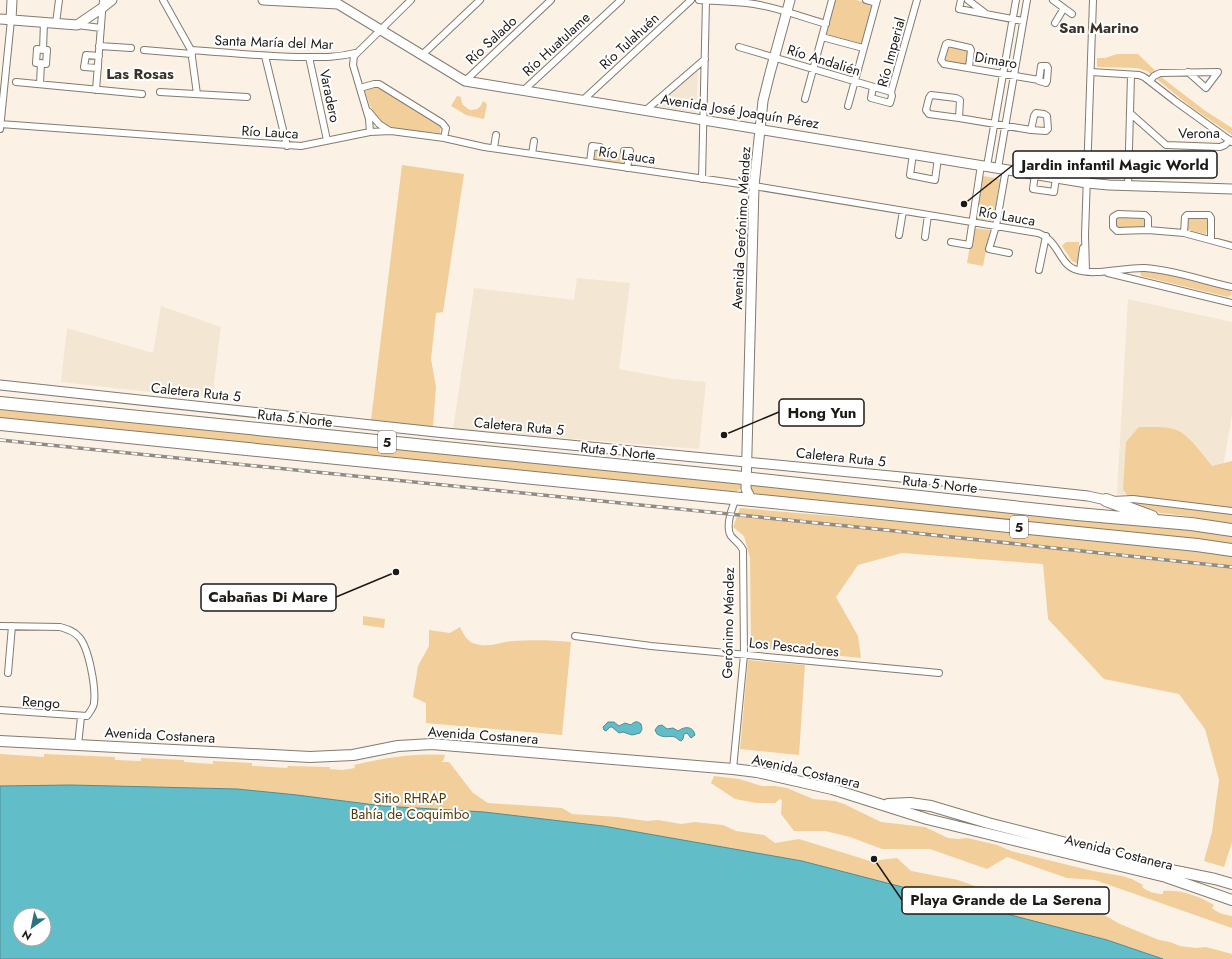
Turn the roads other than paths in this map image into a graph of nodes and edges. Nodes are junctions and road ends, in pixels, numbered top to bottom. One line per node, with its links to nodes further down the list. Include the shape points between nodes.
1 (12, 0): 33 (main road)
2 (59, 0): 37 (street)
3 (112, 0): 26 (main road)
4 (164, 0): 48 (street)
5 (263, 0): 6 (main road, Avenida José Joaquín Pérez)
6 (270, 0): 25 (main road, Avenida José Joaquín Pérez)
7 (411, 0): 41 (street)
8 (480, 0): 50 (street)
9 (551, 0): 67 (street, Río Salado)
10 (621, 0): 75 (street, Río Huatulame)
11 (691, 0): 82 (street, Río Tulahuén)
12 (699, 0): 13 (street)
13 (706, 0): 28 (street, via 744,2); 56 (street)
14 (790, 0): 28 (main road, Avenida Gerónimo Méndez)
15 (832, 0): 38 (street)
16 (866, 0): 24 (street)
17 (917, 0): 77 (street, Río Imperial)
18 (961, 0): 29 (street, via 959,9)
19 (968, 0): 29 (street)
20 (1016, 0): 32 (street)
21 (1027, 0): 34 (street)
22 (1053, 0): 27 (street)
23 (1093, 0): 61 (street)
24 (876, 1): 46 (street)
25 (340, 2): 41 (main road, Avenida José Joaquín Pérez)
26 (103, 4): 39 (main road); 40 (street)
27 (1064, 8): 30 (street); 36 (street)
28 (786, 12): 38 (street); 55 (main road, Avenida Gerónimo Méndez)
29 (986, 14): 32 (street)
30 (1072, 14)
31 (0, 19): 33 (main road)
32 (1012, 19): 34 (street); 63 (street)
33 (11, 20): 35 (main road); 90 (street)
34 (1023, 21): 65 (street)
35 (44, 22): 37 (main road); 71 (street, via 43,50 47,50 46,64 41,63)
36 (1055, 23)
37 (56, 24): 39 (main road)
38 (826, 24): 42 (street)
39 (77, 25): 40 (street)
40 (101, 28): 43 (street)
41 (380, 30): 49 (street); 50 (main road, Avenida José Joaquín Pérez)
42 (822, 37): 46 (street); 60 (street)
43 (99, 46): 44 (street); 51 (street)
44 (131, 48)
45 (739, 48): 55 (street, Río Andalién)
46 (863, 48): 70 (street)
47 (144, 50): 48 (street, Santa María del Mar)
48 (192, 52): 52 (street, Santa María del Mar); 79 (street)
49 (355, 53): 53 (street, Santa María del Mar); 57 (street)
50 (422, 55): 67 (main road, Avenida José Joaquín Pérez)
51 (99, 56): 59 (street); 59 (street, via 86,55 84,68)
52 (265, 56): 54 (street, Santa María del Mar); 101 (street)
53 (341, 56): 54 (street, Santa María del Mar); 57 (street)
54 (309, 57): 98 (street, Varadero)
55 (774, 58): 60 (street, Río Andalién); 92 (main road, Avenida Gerónimo Méndez, via 766,86)
56 (705, 59): 85 (street); 88 (street)
57 (353, 64): 73 (street)
58 (969, 67): 58 (street, Dimaro, via 970,48 948,43 944,46 941,60 944,64); 63 (street, Dimaro)
59 (98, 68): 74 (street)
60 (813, 70): 70 (street, Río Andalién); 81 (street)
61 (1091, 72): 64 (street); 115 (street)
62 (1188, 72): 68 (street, via 1160,73)
63 (1003, 73): 65 (street, Dimaro); 89 (street)
64 (1131, 75): 68 (street, via 1142,76); 86 (street)
65 (1014, 76): 66 (street, Dimaro); 91 (street)
66 (1039, 80)
67 (464, 81): 75 (main road, Avenida José Joaquín Pérez)
68 (1150, 81): 100 (street)
69 (16, 82): 71 (street)
70 (854, 82): 72 (street, Río Andalién); 84 (street)
71 (40, 84): 74 (street)
72 (873, 87): 77 (street, Río Andalién); 77 (street, Río Imperial, via 870,98 890,103)
73 (360, 88): 83 (street); 97 (street, via 379,84 442,123 446,128)
74 (96, 90): 78 (street)
75 (524, 90): 82 (main road, Avenida José Joaquín Pérez)
76 (160, 92): 79 (street)
77 (891, 92)
78 (142, 94)
79 (197, 94): 80 (street)
80 (247, 97)
81 (805, 99)
82 (583, 100): 85 (main road, Avenida José Joaquín Pérez)
83 (365, 105): 94 (street, via 375,120); 95 (street)
84 (848, 106)
85 (646, 110): 88 (main road, Avenida José Joaquín Pérez)
86 (1130, 113): 100 (street, Verona, via 1166,145 1220,147); 117 (street)
87 (959, 118): 87 (street, via 929,114 926,110 929,98 932,95 958,99); 89 (street)
88 (704, 120): 92 (main road, Avenida José Joaquín Pérez); 114 (street)
89 (994, 124): 91 (street); 109 (street)
90 (0, 126): 101 (street, Río Lauca)
91 (1006, 126): 93 (street); 111 (street)
92 (760, 129): 106 (main road, Avenida José Joaquín Pérez); 116 (main road, Avenida Gerónimo Méndez)
93 (1032, 130)
94 (391, 131): 95 (street, Río Lauca); 97 (street, Río Lauca)
95 (370, 132): 98 (street, Río Lauca)
96 (496, 135): 103 (street)
97 (444, 138): 103 (street, Río Lauca)
98 (328, 140): 101 (street, Río Lauca, via 301,146)
99 (534, 140): 105 (street)
100 (1231, 141)
101 (287, 146)
102 (600, 147): 108 (street, via 592,146)
103 (494, 148): 105 (street, Río Lauca)
104 (624, 150): 110 (street, via 630,152)
105 (532, 154): 108 (street, Río Lauca)
106 (913, 154): 107 (main road, Avenida José Joaquín Pérez); 107 (street, via 910,175 935,180)
107 (938, 158): 109 (main road, Avenida José Joaquín Pérez)
108 (590, 162): 110 (street, Río Lauca)
109 (984, 166): 111 (main road, Avenida José Joaquín Pérez); 121 (street)
110 (627, 168): 114 (street, Río Lauca)
111 (1002, 169): 112 (main road, Avenida José Joaquín Pérez); 122 (street)
112 (1035, 174): 113 (main road, Avenida José Joaquín Pérez); 113 (street, via 1033,189 1054,192)
113 (1056, 178): 115 (main road, Avenida José Joaquín Pérez)
114 (702, 179): 116 (street, Río Lauca)
115 (1087, 183): 117 (main road, Avenida José Joaquín Pérez); 133 (street)
116 (754, 186): 119 (street, Río Lauca); 140 (main road, Avenida Gerónimo Méndez)
117 (1128, 186): 118 (main road, Avenida José Joaquín Pérez)
118 (1232, 189)
119 (903, 211): 120 (street, Río Lauca); 125 (street)
120 (928, 215): 121 (street, Río Lauca); 127 (street)
121 (972, 222): 122 (street, Río Lauca); 129 (street, via 969,245)
122 (996, 226): 126 (street, Río Lauca); 131 (street, via 989,249)
123 (1148, 230): 123 (street, via 1117,230 1113,227 1113,217 1118,214 1144,214 1148,218); 124 (street)
124 (1184, 233): 128 (street); 128 (street, via 1187,215 1209,215 1212,218)
125 (899, 235)
126 (1046, 236): 132 (street); 133 (street, Río Lauca, via 1067,264)
127 (925, 237)
128 (1211, 240): 130 (street)
129 (952, 242)
130 (1232, 246)
131 (1009, 253)
132 (1039, 270)
133 (1083, 271): 134 (street)
134 (1103, 271): 135 (street, via 1155,269); 136 (street)
135 (1232, 287)
136 (1232, 303)
137 (0, 385): 140 (main road, Caletera Ruta 5, via 436,432)
138 (0, 403): 141 (highway, Ruta 5 Norte / 5)
139 (0, 424): 142 (highway, 5)
140 (747, 462): 141 (main road); 143 (main road, Caletera Ruta 5, via 1088,496)
141 (746, 484): 142 (main road, Gerónimo Méndez); 144 (main road); 146 (highway, Ruta 5 Norte / 5)
142 (736, 499): 144 (highway, 5); 152 (street, Gerónimo Méndez, via 732,506 729,530 743,550)
143 (1106, 500): 145 (street, via 1133,499); 146 (highway)
144 (752, 501): 148 (highway, 5)
145 (1232, 511)
146 (1180, 524): 147 (highway, Ruta 5 Norte / 5)
147 (1232, 530)
148 (1232, 550)
149 (0, 626): 150 (street)
150 (12, 626): 153 (street); 156 (street, via 60,628 74,632 81,638 92,674 94,704 87,716)
151 (575, 636): 152 (street, Los Pescadores)
152 (744, 655): 154 (street, Los Pescadores); 159 (street, Gerónimo Méndez)
153 (8, 673)
154 (939, 673)
155 (0, 710): 156 (street, Rengo)
156 (81, 717): 158 (street)
157 (0, 741): 158 (main road, Avenida Costanera)
158 (78, 745): 159 (main road, Avenida Costanera, via 316,757 432,744)
159 (733, 768): 160 (main road, Avenida Costanera, via 806,783)
160 (882, 804): 161 (main road, Avenida Costanera, via 910,803); 162 (main road, Avenida Costanera)
161 (931, 806): 162 (main road, via 924,812); 163 (main road, Avenida Costanera, via 988,823)
162 (927, 818): 164 (main road, Avenida Costanera, via 1166,877)
163 (1232, 884)
164 (1230, 898)

